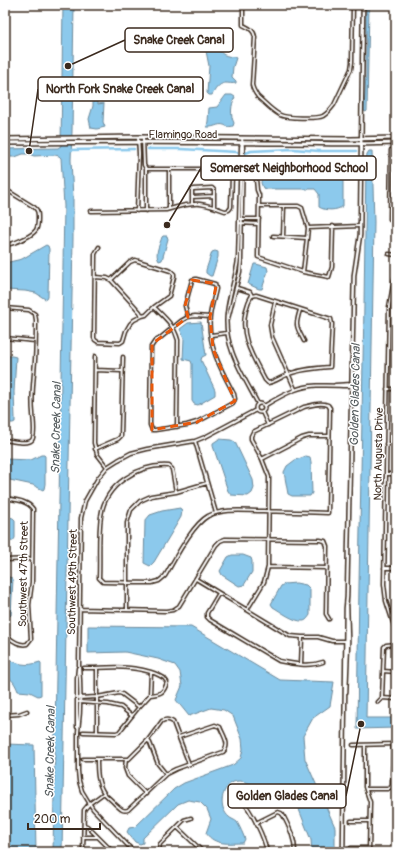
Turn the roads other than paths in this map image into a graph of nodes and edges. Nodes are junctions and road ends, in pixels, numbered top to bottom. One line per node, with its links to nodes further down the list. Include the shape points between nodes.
1 (243, 5): 2 (street, via 243,25 255,35 252,85 258,98 280,115 310,118 323,116 330,110 351,69)
2 (353, 5)
3 (363, 5): 9 (street)
4 (138, 137): 5 (main road, Flamingo Road); 8 (main road, Flamingo Road); 10 (street)
5 (143, 137): 6 (main road, Flamingo Road); 11 (street)
6 (242, 138): 9 (main road, Flamingo Road); 12 (street)
7 (396, 138): 9 (main road, Flamingo Road)
8 (5, 139)
9 (361, 139): 15 (street)
10 (139, 143): 11 (main road, Flamingo Road); 14 (main road, Flamingo Road); 28 (street)
11 (144, 143): 12 (main road, Flamingo Road); 17 (street)
12 (242, 143): 15 (main road, Flamingo Road); 31 (street); 32 (street)
13 (396, 143): 15 (main road, Flamingo Road)
14 (5, 144)
15 (361, 144): 39 (street)
16 (396, 150): 34 (street, via 391,150 390,218)
17 (146, 170): 18 (street); 29 (street)
18 (169, 170): 26 (street, via 230,169 230,210 224,211); 27 (street)
19 (248, 177): 24 (street, via 256,179)
20 (5, 188): 44 (street, via 37,209 38,219 35,231)
21 (192, 196): 22 (street); 22 (street, via 192,189 212,188); 23 (street)
22 (214, 196): 26 (street)
23 (192, 204): 26 (street); 27 (street)
24 (259, 206): 25 (street); 33 (street)
25 (284, 206): 40 (street, via 302,208); 42 (street)
26 (214, 207)
27 (169, 209): 29 (street)
28 (137, 211): 29 (street); 30 (street)
29 (146, 211)
30 (91, 212)
31 (238, 219): 32 (street); 35 (street)
32 (242, 219): 33 (street); 36 (street)
33 (258, 219): 37 (street)
34 (396, 222)
35 (239, 224): 36 (street); 62 (street, via 238,264 229,299)
36 (242, 224): 37 (street); 62 (street, via 240,272)
37 (258, 224): 48 (street, via 258,257)
38 (333, 226): 39 (street); 40 (street); 48 (street, via 332,267 329,277)
39 (360, 226): 73 (street, via 354,275)
40 (308, 228): 43 (street)
41 (273, 236): 42 (street)
42 (283, 236): 43 (street)
43 (307, 238): 48 (street)
44 (5, 246)
45 (99, 247): 50 (street, via 95,254)
46 (389, 254): 47 (street)
47 (396, 255)
48 (303, 272)
49 (396, 275): 74 (street, North Augusta Drive, via 389,307)
50 (95, 277): 51 (street); 58 (street, via 95,340 120,343 130,324)
51 (111, 280): 56 (street, via 132,260 171,272 174,277 169,296); 58 (street)
52 (237, 288): 53 (street, via 250,292)
53 (252, 296): 54 (street); 72 (street, via 244,318 249,348 268,383)
54 (275, 302): 57 (street); 72 (street, via 270,325 272,337)
55 (5, 308): 66 (street, via 29,310 35,314)
56 (154, 308): 58 (street); 61 (street)
57 (300, 310): 67 (street, via 296,327); 72 (street, via 331,319 330,367)
58 (142, 316)
59 (188, 317): 60 (street); 60 (street, via 185,306 191,282 196,279 216,286); 61 (street)
60 (210, 317): 64 (street)
61 (173, 327): 82 (street, via 178,340); 82 (street, via 154,341 151,347 150,425 152,430)
62 (226, 327): 63 (street)
63 (227, 333): 64 (street); 77 (street, via 230,348)
64 (210, 335): 82 (street, via 219,365 235,399 233,403 197,422)
65 (5, 338): 66 (street)
66 (35, 341): 84 (street, via 33,438 27,443)
67 (304, 341)
68 (95, 356): 70 (street)
69 (123, 357): 71 (street)
70 (95, 370): 71 (street); 88 (street)
71 (122, 371): 88 (street, via 121,436)
72 (289, 374): 76 (street)
73 (352, 385): 76 (street, via 307,386); 115 (street)
74 (386, 389): 75 (street); 86 (street, North Augusta Drive)
75 (396, 389)
76 (295, 390): 78 (street)
77 (258, 404): 78 (street); 79 (street)
78 (264, 406): 80 (street)
79 (256, 410): 80 (street); 85 (street, Southwest 49th Street)
80 (262, 412): 81 (street)
81 (268, 425): 83 (street, via 304,407 324,403 330,408); 89 (street, via 253,432 251,436)
82 (177, 427)
83 (329, 436): 89 (street, via 302,438); 96 (street, via 328,512)
84 (5, 440)
85 (195, 441): 90 (street, Southwest 49th Street, via 131,453); 93 (street)
86 (386, 444): 87 (street); 91 (street, North Augusta Drive)
87 (396, 444)
88 (95, 449): 90 (street)
89 (262, 459): 96 (street, via 269,477)
90 (108, 467): 108 (street, Southwest 49th Street, via 98,478 85,501 81,518)
91 (386, 474): 92 (street); 103 (street, North Augusta Drive)
92 (396, 474)
93 (208, 483): 94 (street); 97 (street)
94 (176, 492): 106 (street, via 151,496 140,501 131,510 128,523); 106 (street, via 172,469 169,466 145,468 117,484 104,504 101,515 99,578 103,582)
95 (5, 498): 99 (street, Southwest 47th Street, via 26,502 33,508)
96 (269, 511): 97 (street); 98 (street)
97 (216, 513): 106 (street, via 207,516 196,526 165,576 159,581)
98 (268, 539): 101 (street); 102 (street, via 325,541); 105 (street, via 222,540 216,545)
99 (32, 559): 100 (street); 113 (street, Southwest 47th Street, via 29,605 31,640 23,645)
100 (5, 560)
101 (268, 566): 102 (street); 110 (street, via 264,582)
102 (327, 568): 111 (street, via 326,614)
103 (384, 568): 104 (street); 112 (street, North Augusta Drive, via 385,594)
104 (396, 568)
105 (196, 579): 107 (street); 109 (street, via 179,606 173,610)
106 (126, 582): 109 (street)
107 (219, 593): 110 (street); 118 (street, via 207,613 210,620 279,661)
108 (80, 609): 109 (street); 126 (street, Southwest 49th Street)
109 (126, 610)
110 (247, 610): 114 (street, via 290,636)
111 (329, 619)
112 (396, 632)
113 (5, 635)
114 (302, 637): 115 (street); 118 (street)
115 (347, 641): 172 (street)
116 (396, 644): 121 (street, via 384,647)
117 (323, 662): 118 (street)
118 (301, 664)
119 (84, 668): 120 (street)
120 (97, 668): 122 (street); 125 (street)
121 (383, 671): 123 (street); 127 (street)
122 (151, 672): 124 (street); 124 (street, via 167,682 163,692)
123 (396, 672)
124 (150, 695): 133 (street)
125 (97, 697): 126 (street); 131 (street); 133 (street, via 119,693)
126 (79, 698): 129 (street, Southwest 49th Street); 130 (street, Southwest 49th Street)
127 (382, 698): 128 (street); 132 (street)
128 (396, 699)
129 (77, 702): 130 (street); 137 (street, Southwest 49th Street)
130 (80, 702): 131 (street); 137 (street, Southwest 49th Street)
131 (97, 702): 136 (street, via 121,707); 139 (street)
132 (378, 702)
133 (139, 707): 136 (street)
134 (27, 711): 135 (street)
135 (5, 715)
136 (132, 716): 139 (street, via 119,732)
137 (78, 732): 154 (street, Southwest 49th Street, via 79,782)
138 (83, 732): 139 (street)
139 (97, 732)
140 (179, 737): 141 (street, via 173,722 165,719); 148 (street); 148 (street, via 212,725 220,727 227,744 223,752)
141 (148, 740): 147 (street); 149 (street, via 158,764)
142 (353, 744): 144 (street)
143 (395, 744): 144 (street); 150 (street, via 391,787)
144 (366, 745): 150 (street)
145 (83, 759): 146 (street)
146 (97, 759): 147 (street); 151 (street, via 97,773)
147 (126, 759): 152 (street, via 125,768 128,776)
148 (189, 764): 149 (street)
149 (166, 774): 152 (street)
150 (366, 789): 157 (street, via 370,802)
151 (104, 793): 152 (street, via 126,811); 154 (street)
152 (146, 794)
153 (241, 800): 158 (street)
154 (89, 804): 159 (street, via 84,810); 167 (street, Southwest 49th Street)
155 (190, 818): 160 (street)
156 (351, 821): 157 (street)
157 (369, 821): 164 (street)
158 (256, 823): 170 (street); 171 (street, via 278,812 281,813 292,834)
159 (84, 825): 161 (street); 162 (street)
160 (177, 827): 168 (street, via 160,844); 169 (street)
161 (84, 837): 162 (street); 165 (street)
162 (98, 837): 166 (street)
163 (351, 848): 164 (street)
164 (369, 848): 173 (street)
165 (83, 852)
166 (112, 852)
167 (134, 852)
168 (162, 852)
169 (203, 852)
170 (267, 852)
171 (295, 852)
172 (343, 852)
173 (369, 852)

